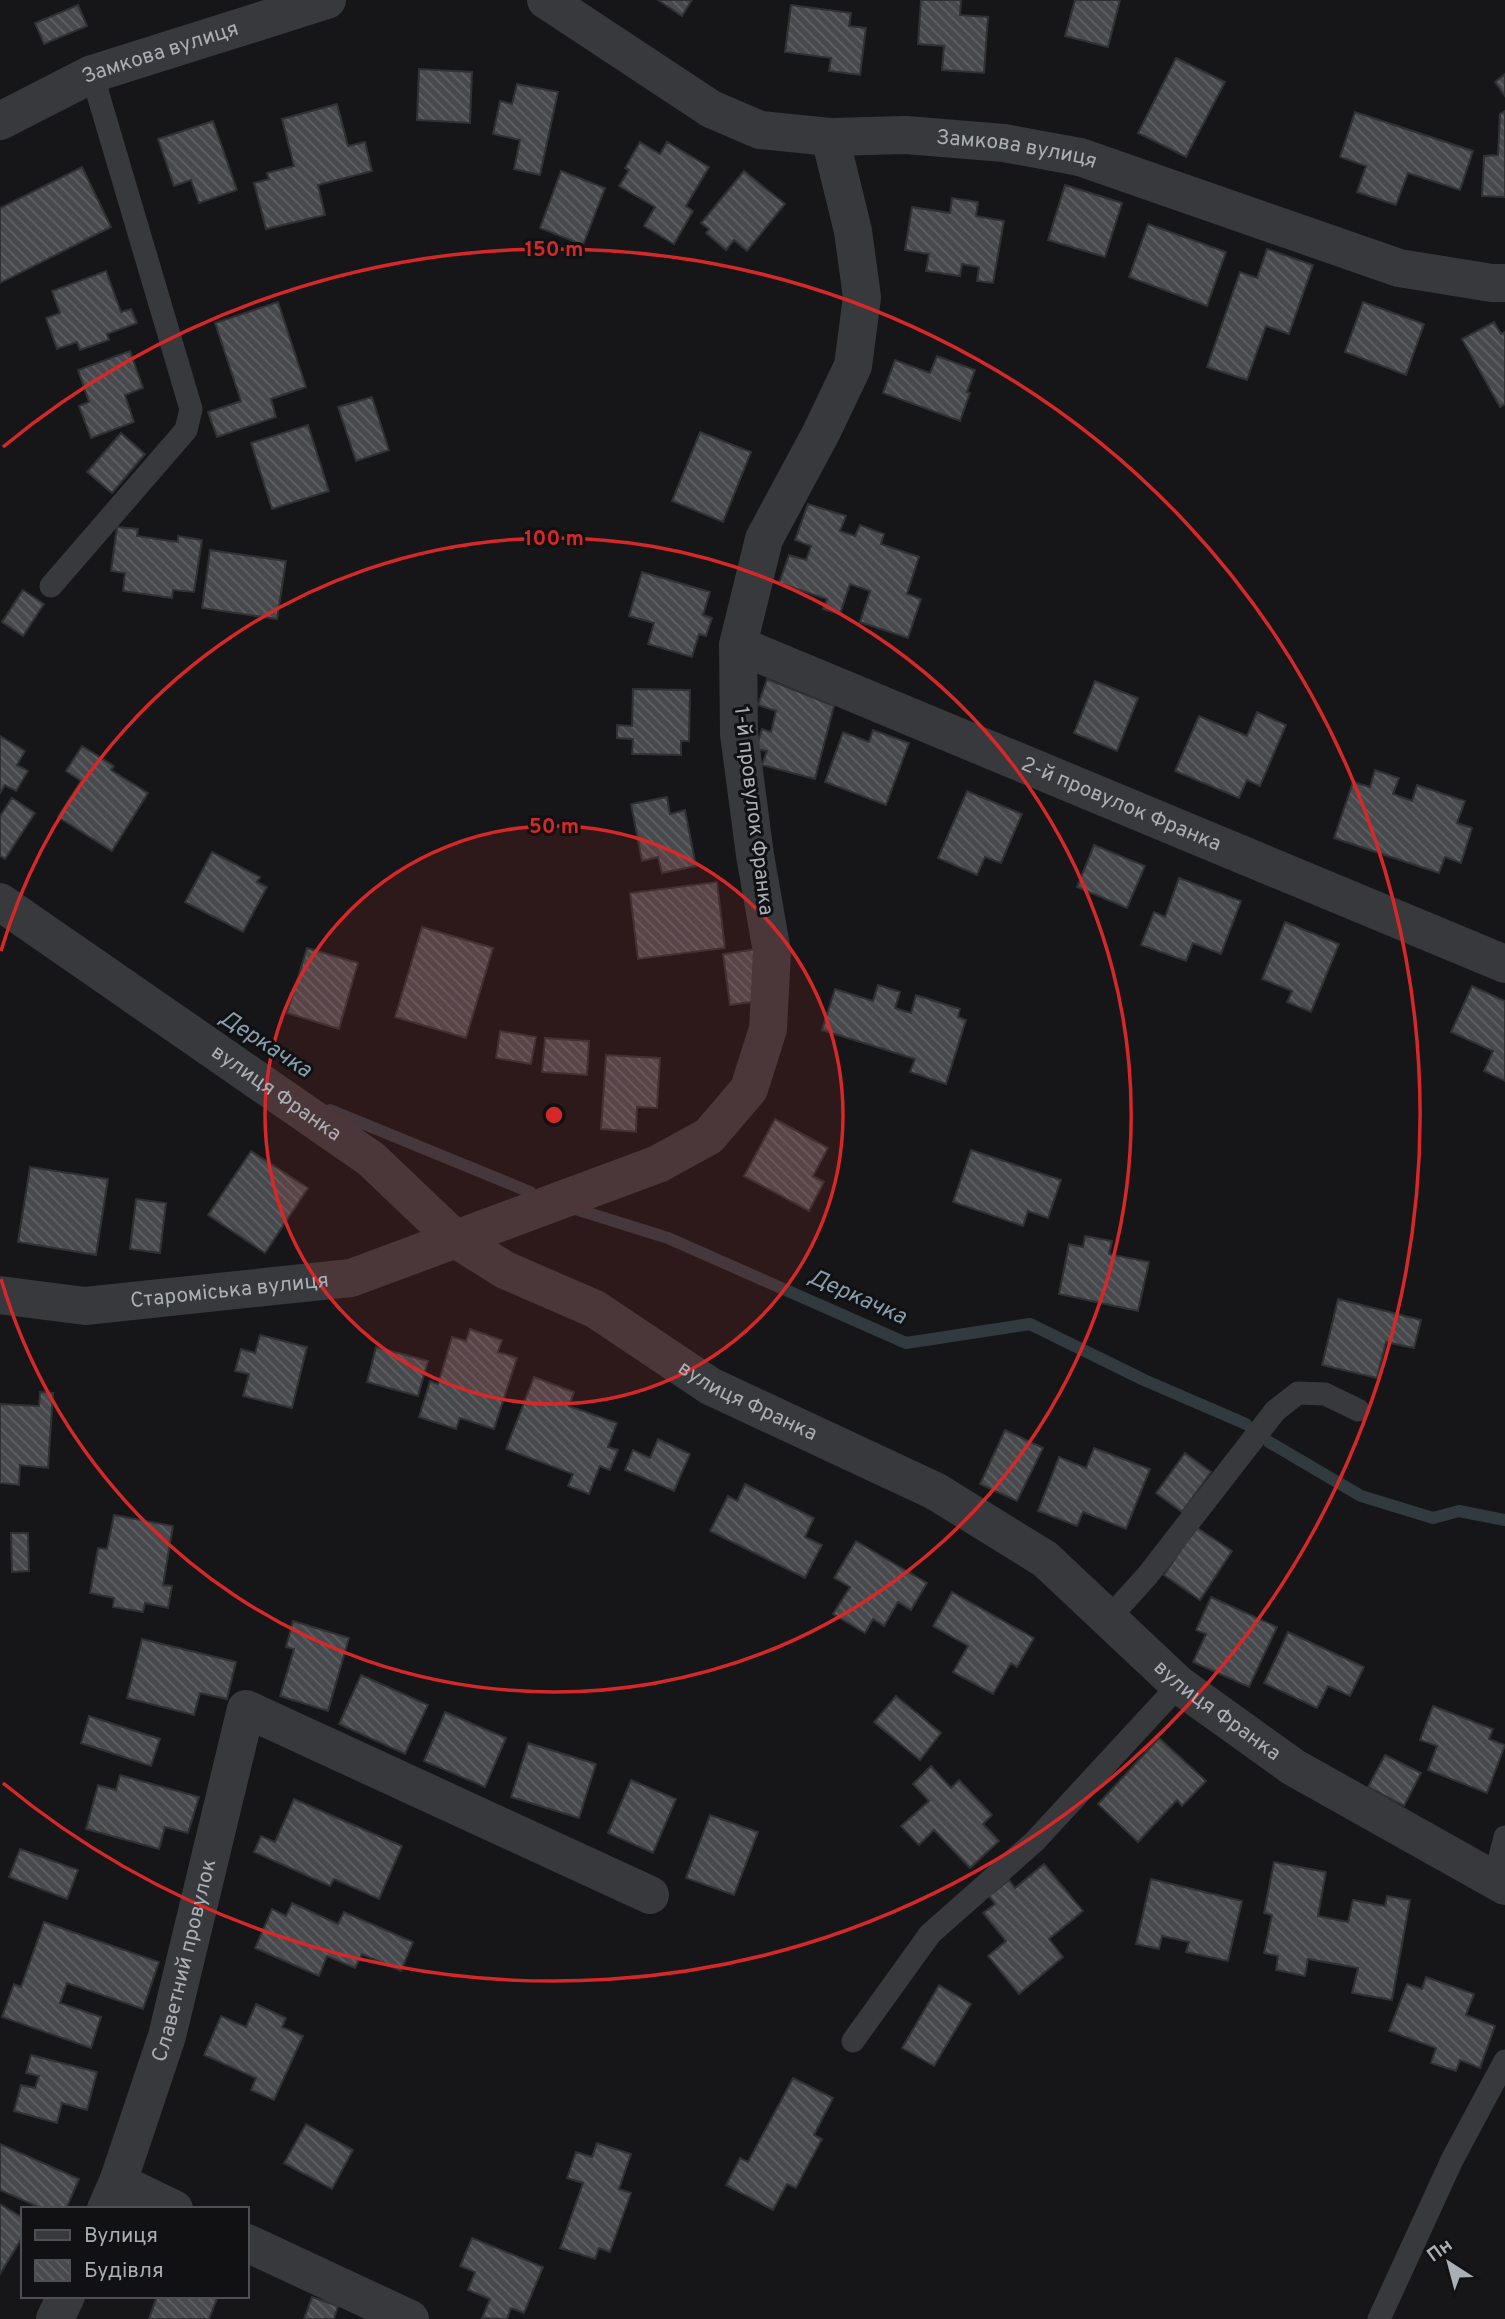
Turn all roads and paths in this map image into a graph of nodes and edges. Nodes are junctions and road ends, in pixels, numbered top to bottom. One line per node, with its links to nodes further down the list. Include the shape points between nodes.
1 (327, 0): 3 (street, Замкова вулиця)
2 (546, 0): 5 (street, Замкова вулиця, via 711,109 760,130)
3 (92, 74): 4 (street, Замкова вулиця); 7 (lane, via 191,409 186,430)
4 (0, 121)
5 (830, 137): 6 (street, Замкова вулиця, via 906,135 990,142 1080,157 1399,268); 8 (street, 1-й провулок Франка, via 853,231 862,298 853,366 764,539)
6 (1505, 283)
7 (51, 586)
8 (737, 645): 10 (street, 2-й провулок Франка); 11 (street, 1-й провулок Франка, via 739,734 772,951 768,1029 749,1089 709,1136 658,1164)
9 (0, 902): 11 (street, вулиця Франка, via 371,1159)
10 (1505, 964)
11 (454, 1238): 12 (street, Староміська вулиця, via 351,1278 85,1306); 14 (street, вулиця Франка, via 505,1269 595,1309 710,1386 935,1491 1045,1559)
12 (0, 1295)
13 (1358, 1410): 14 (lane, via 1325,1394 1298,1393 1275,1411)
14 (1109, 1618): 15 (street, вулиця Франка)
15 (1180, 1685): 17 (street, вулиця Франка, via 1293,1767); 19 (lane, via 1035,1841 930,1934)
16 (1505, 1837): 17 (lane)
17 (1500, 1883)
18 (650, 1895): 21 (street, Славетний провулок, via 247,1709 167,2036)
19 (853, 2041)
20 (1505, 2061): 27 (lane, via 1452,2160)
21 (112, 2195): 22 (street)
22 (165, 2207)
23 (248, 2243): 26 (street)
24 (65, 2298): 25 (street)
25 (55, 2319)
26 (410, 2319)
27 (1379, 2319)

